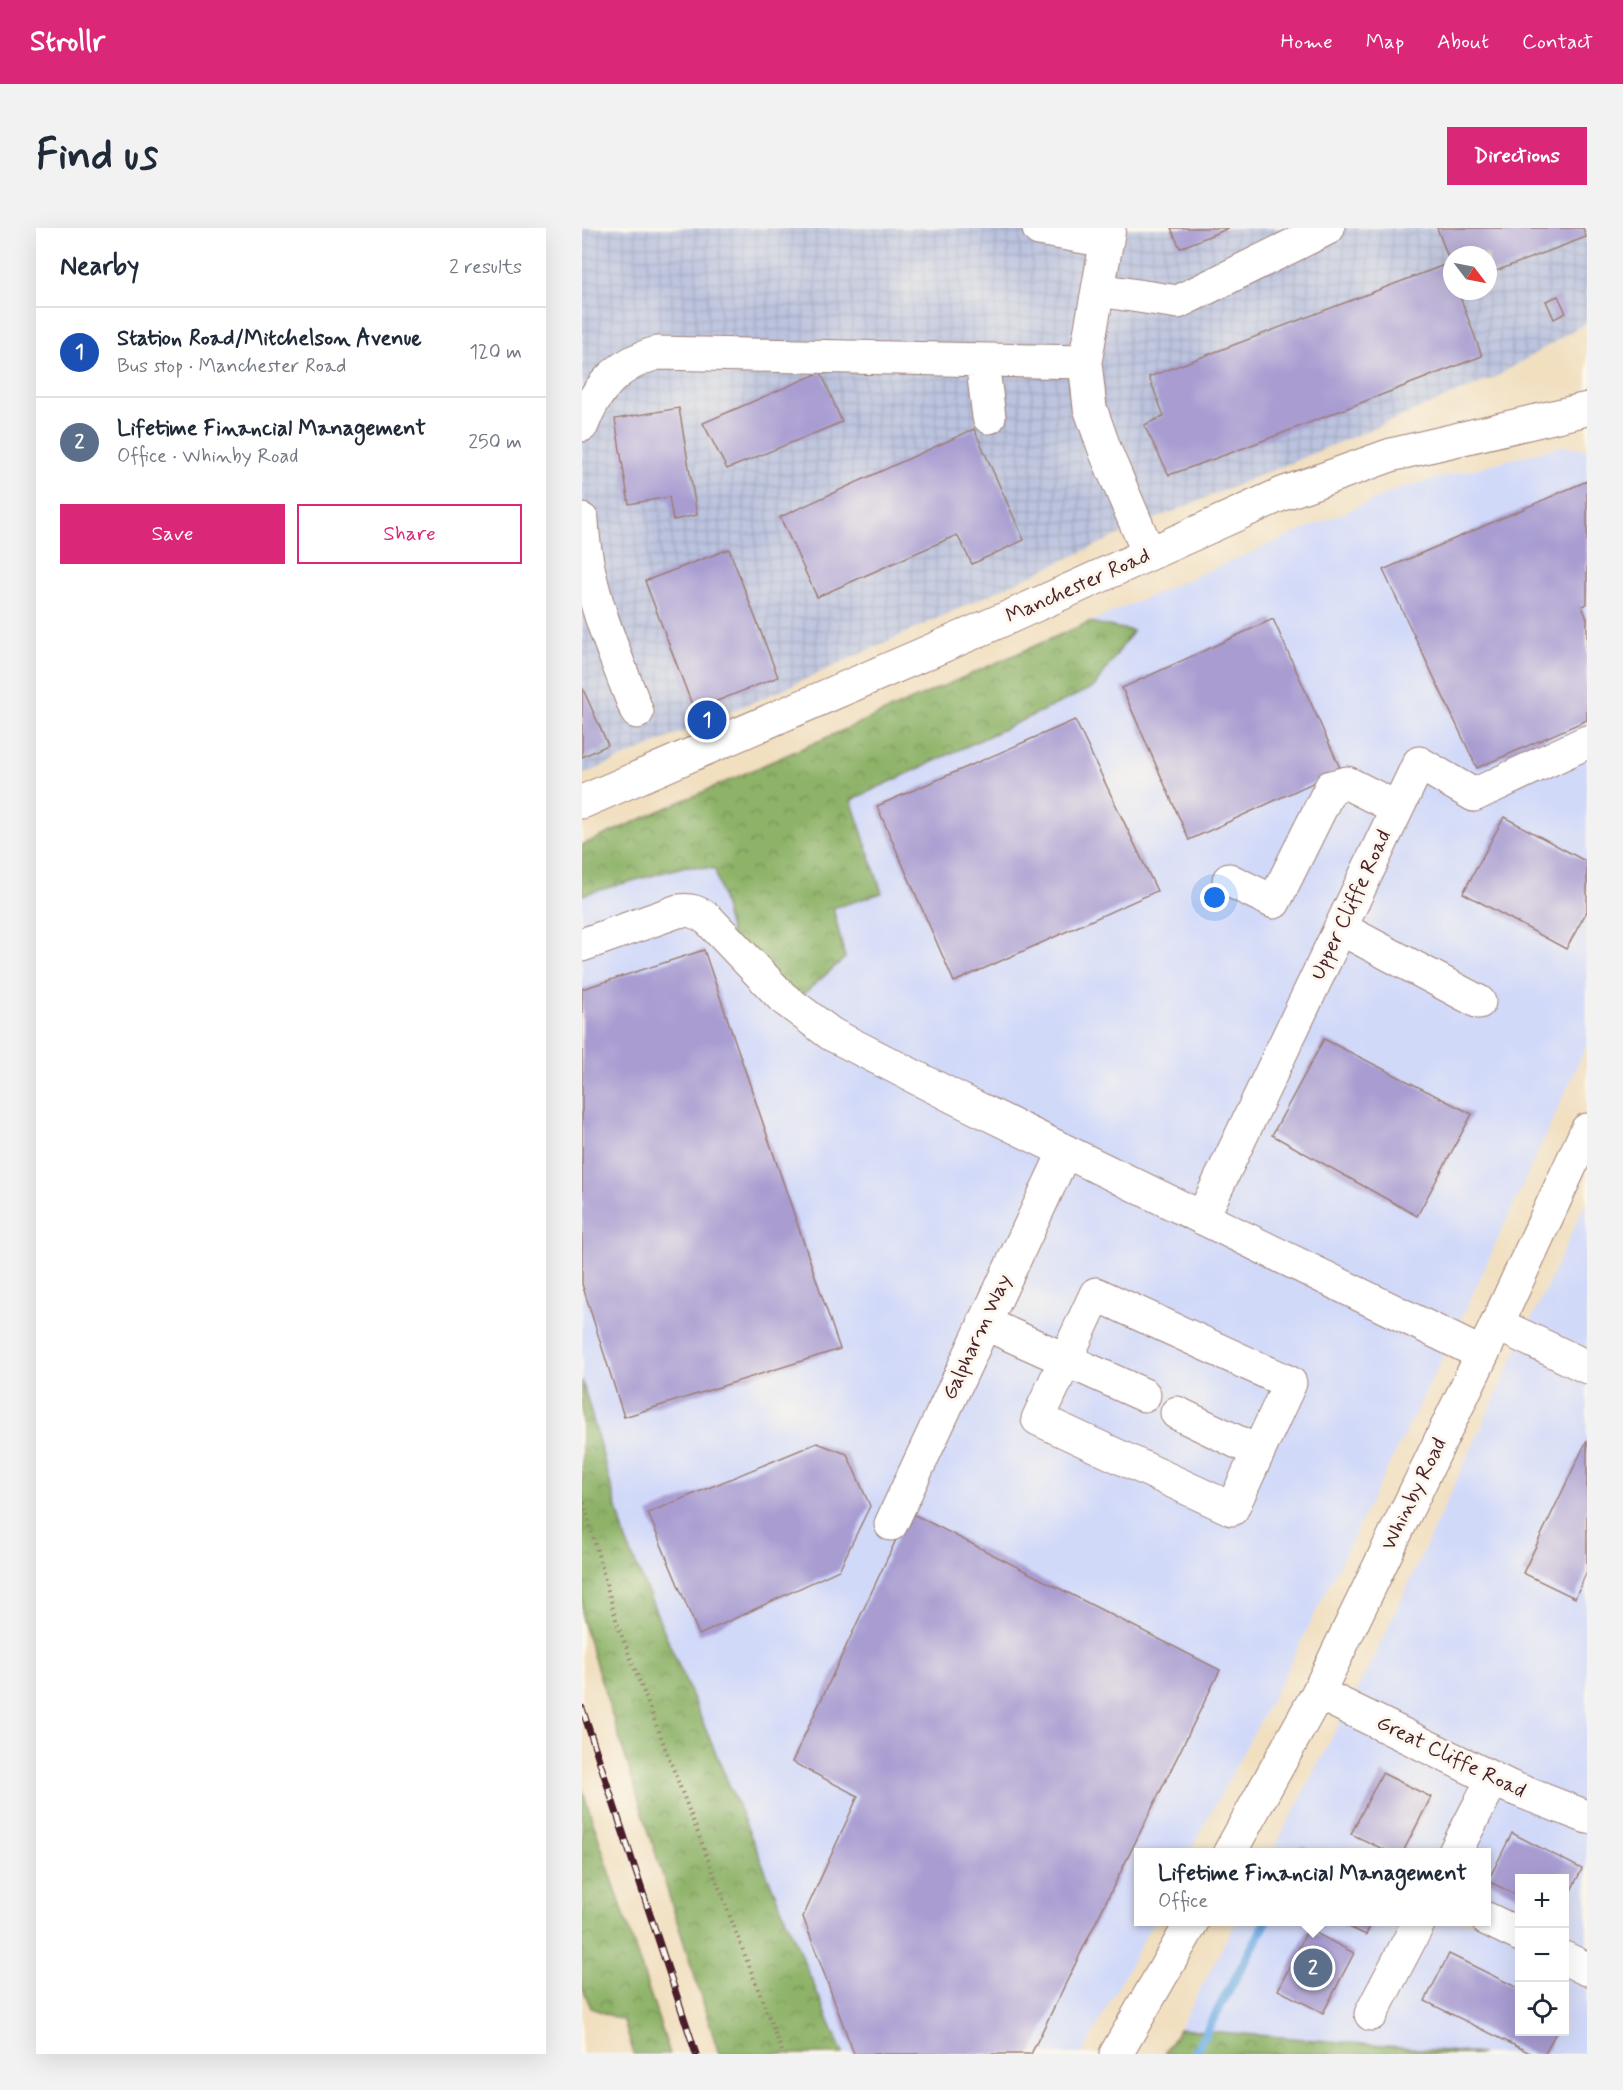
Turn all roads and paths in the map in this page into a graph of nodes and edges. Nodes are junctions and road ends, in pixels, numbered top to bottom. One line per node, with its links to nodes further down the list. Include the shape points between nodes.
1 (1328, 228): 4 (main road, via 1178,302)
2 (1039, 229): 3 (main road)
3 (1108, 235): 4 (main road)
4 (1098, 290): 6 (main road)
5 (982, 361): 6 (main road); 8 (main road); 9 (main road, via 657,353 636,359 616,374 595,398)
6 (1085, 362): 11 (main road, via 1090,408)
7 (1587, 409): 11 (main road, Manchester Road, via 1391,455 1282,494)
8 (989, 417)
9 (582, 425)
10 (582, 519): 12 (main road, via 598,612)
11 (1149, 554): 14 (main road, Manchester Road)
12 (637, 712)
13 (1587, 741): 15 (main road, Upper Cliffe Road, via 1474,795 1419,763)
14 (582, 802)
15 (1397, 808): 16 (main road, via 1347,783 1331,787 1274,902); 17 (main road, Upper Cliffe Road)
16 (1229, 880)
17 (1340, 928): 19 (main road); 22 (main road, Upper Cliffe Road)
18 (582, 945): 21 (main road, via 678,911 696,911 783,998 831,1034)
19 (1479, 1002)
20 (1587, 1130): 24 (main road, Whinby Road)
21 (1065, 1151): 22 (main road); 23 (main road, Galpharm Way)
22 (1202, 1218): 25 (main road)
23 (984, 1323): 26 (main road); 32 (main road, Galpharm Way)
24 (1497, 1324): 25 (main road, Whinby Road); 27 (main road)
25 (1482, 1354): 33 (main road, Whinby Road)
26 (1065, 1360): 28 (main road); 30 (main road, via 1038,1419 1232,1509); 30 (main road, via 1096,1294 1290,1383)
27 (1587, 1367)
28 (1144, 1395)
29 (1176, 1413): 30 (main road)
30 (1258, 1452)
31 (582, 1497): 45 (path, via 617,1623)
32 (891, 1524)
33 (1318, 1693): 34 (main road, Great Cliffe Road); 36 (main road, Whinby Road)
34 (1492, 1779): 35 (main road, Great Cliffe Road); 37 (main road)
35 (1587, 1817)
36 (1232, 1848)
37 (1457, 1848)
38 (1491, 1921): 41 (main road)
39 (1190, 1926): 46 (main road)
40 (1417, 1926): 44 (main road)
41 (1515, 1933)
42 (1569, 1960): 43 (main road)
43 (1587, 1969)
44 (1371, 2014)
45 (783, 2054)
46 (1116, 2054)

